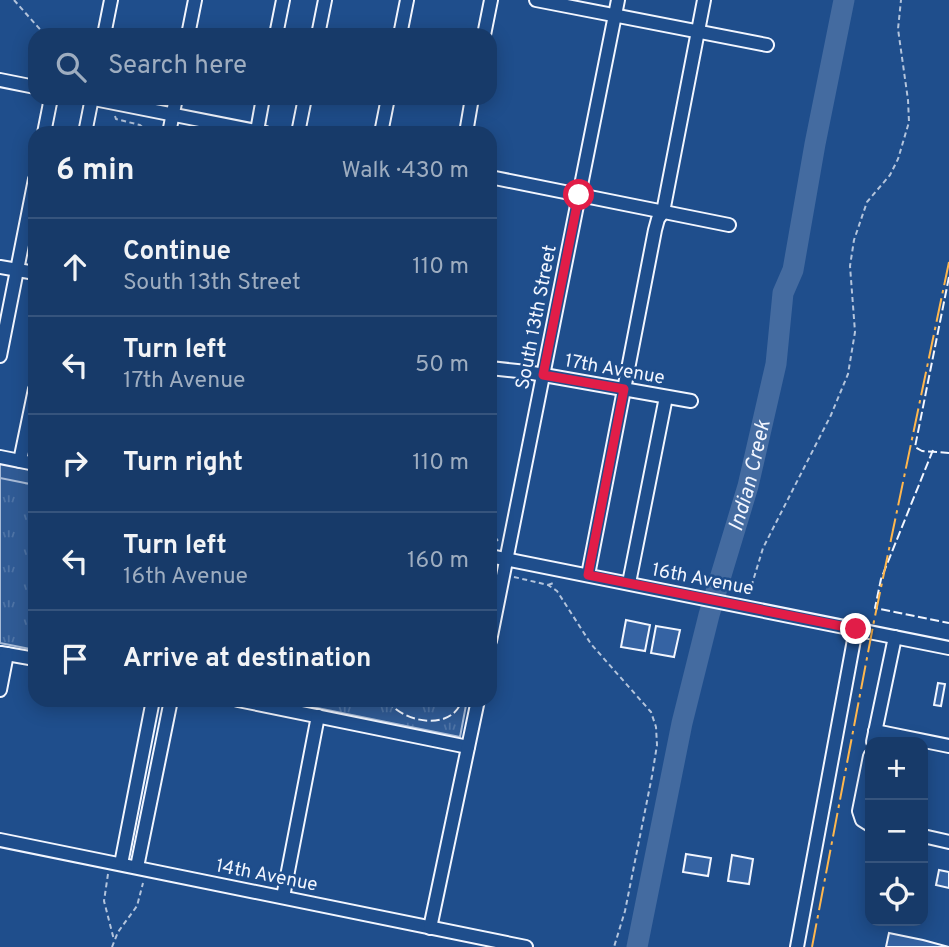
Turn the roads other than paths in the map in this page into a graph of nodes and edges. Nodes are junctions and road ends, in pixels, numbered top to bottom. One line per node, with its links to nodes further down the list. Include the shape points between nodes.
1 (111, 0): 11 (street)
2 (195, 0): 12 (street)
3 (283, 0): 13 (street)
4 (325, 0): 14 (street)
5 (407, 0): 15 (street)
6 (491, 0): 16 (street)
7 (536, 0): 10 (street)
8 (618, 0): 10 (street, South 13th Street)
9 (704, 0): 17 (street)
10 (614, 16): 17 (street); 39 (street, South 13th Street)
11 (105, 28)
12 (189, 28)
13 (277, 28)
14 (319, 28)
15 (401, 28)
16 (485, 28)
17 (698, 32): 18 (street); 40 (street)
18 (767, 45)
19 (0, 80): 20 (street)
20 (28, 86)
21 (50, 105): 30 (street)
22 (90, 105): 31 (street)
23 (126, 105): 29 (street)
24 (174, 105): 29 (street)
25 (263, 105): 34 (street)
26 (305, 105): 35 (street)
27 (387, 105): 36 (street)
28 (471, 105): 37 (street)
29 (172, 114): 32 (street); 33 (street)
30 (45, 126)
31 (86, 126)
32 (170, 126)
33 (231, 126)
34 (261, 126)
35 (300, 126)
36 (382, 126)
37 (467, 126)
38 (497, 178): 39 (street)
39 (579, 195): 40 (street); 48 (street, South 13th Street)
40 (663, 212): 42 (street); 49 (street, via 655,230)
41 (28, 214): 44 (street)
42 (729, 225)
43 (0, 267): 44 (street)
44 (17, 270): 45 (street); 46 (street)
45 (28, 272)
46 (0, 356)
47 (497, 369): 48 (street, 17th Avenue)
48 (543, 375): 49 (street, 17th Avenue); 57 (street, South 13th Street)
49 (624, 389): 50 (street, 17th Avenue); 58 (street)
50 (666, 397): 51 (street, 17th Avenue); 59 (street)
51 (691, 401)
52 (28, 423): 54 (street)
53 (0, 457): 54 (street)
54 (20, 461): 55 (street)
55 (28, 463)
56 (497, 557): 57 (street, 16th Avenue)
57 (507, 559): 58 (street, 16th Avenue); 60 (street, South 13th Street)
58 (588, 575): 59 (street, 16th Avenue)
59 (629, 583): 61 (street, 16th Avenue)
60 (497, 607)
61 (856, 629): 62 (street, 16th Avenue); 86 (street)
62 (895, 637): 63 (street, 16th Avenue); 72 (street)
63 (949, 648)
64 (4, 653): 65 (street); 66 (street)
65 (28, 658)
66 (0, 690)
67 (151, 707): 81 (street)
68 (170, 707): 82 (street)
69 (273, 707): 71 (street)
70 (477, 707): 75 (street)
71 (318, 716): 75 (street); 83 (street)
72 (874, 737)
73 (928, 743): 74 (street)
74 (949, 746)
75 (468, 747): 84 (street)
76 (865, 781): 77 (street, via 859,811)
77 (865, 820)
78 (928, 837): 80 (street)
79 (0, 840): 81 (street, 14th Avenue)
80 (949, 842)
81 (115, 863): 82 (street, 14th Avenue)
82 (142, 869): 83 (street, 14th Avenue)
83 (284, 897): 84 (street, 14th Avenue)
84 (430, 928): 85 (street, 14th Avenue)
85 (526, 947)
86 (797, 947)

